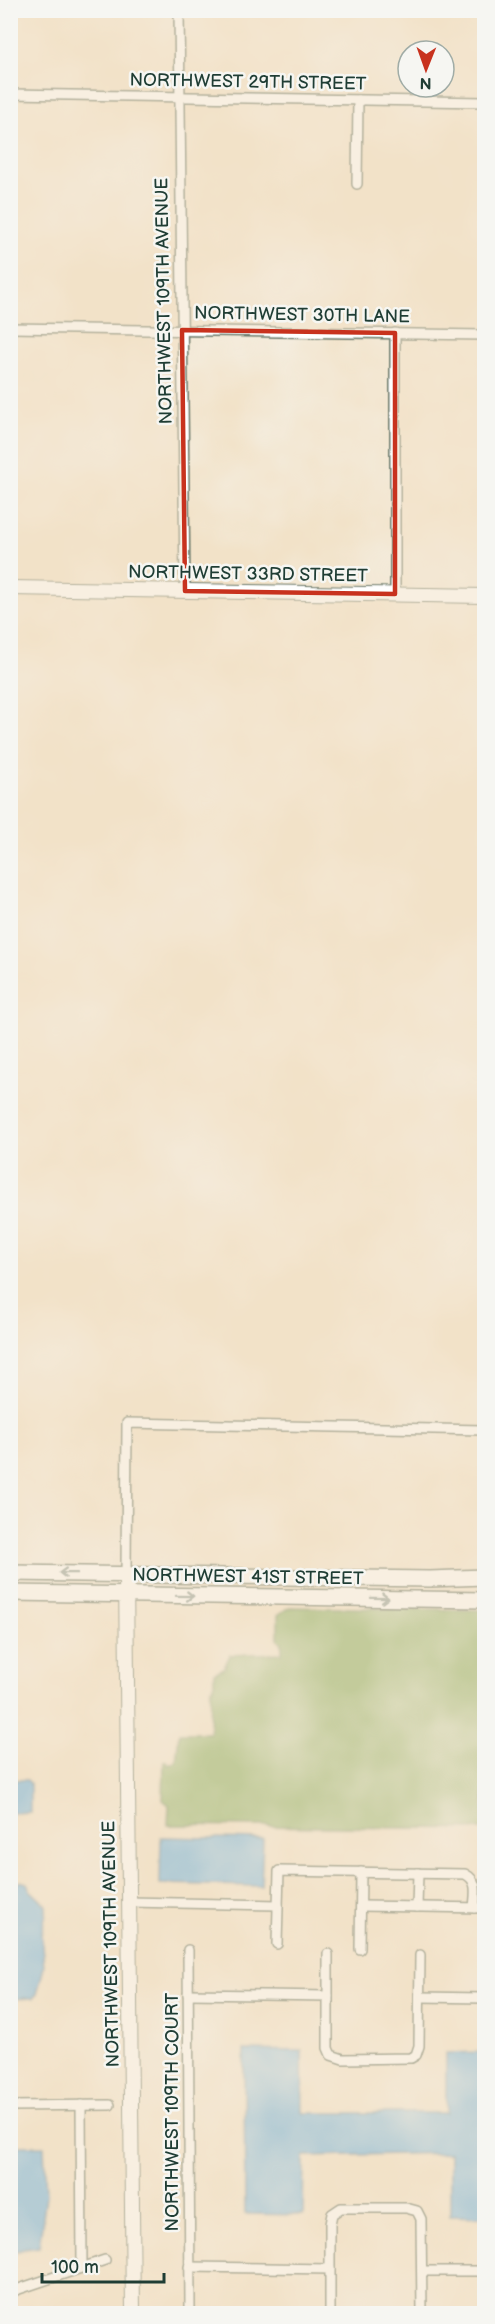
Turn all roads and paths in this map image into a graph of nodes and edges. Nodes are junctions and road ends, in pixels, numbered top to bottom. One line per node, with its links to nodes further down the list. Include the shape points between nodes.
1 (179, 10): 3 (street, NORTHWEST 109TH AVENUE)
2 (10, 94): 3 (street, NORTHWEST 29TH STREET)
3 (180, 97): 4 (street, NORTHWEST 29TH STREET); 8 (street, NORTHWEST 109TH AVENUE)
4 (358, 100): 5 (street, NORTHWEST 29TH STREET); 6 (street)
5 (484, 102)
6 (357, 184)
7 (10, 328): 8 (street, NORTHWEST 30TH LANE)
8 (182, 330): 9 (street, NORTHWEST 30TH LANE); 12 (street, NORTHWEST 109TH AVENUE)
9 (395, 333): 10 (street, NORTHWEST 30TH LANE); 13 (street)
10 (484, 334)
11 (10, 588): 12 (street, NORTHWEST 33RD STREET)
12 (185, 591): 13 (street, NORTHWEST 33RD STREET)
13 (395, 594): 14 (street, NORTHWEST 33RD STREET)
14 (484, 596)
15 (484, 1430): 17 (street, via 127,1423)
16 (10, 1573): 17 (main road, NORTHWEST 41ST STREET, one-way to 16)
17 (126, 1574): 19 (main road, NORTHWEST 41ST STREET); 22 (street, NORTHWEST 109TH AVENUE)
18 (484, 1577): 19 (main road, NORTHWEST 41ST STREET)
19 (430, 1578): 20 (main road, NORTHWEST 41ST STREET)
20 (484, 1584)
21 (10, 1593): 22 (main road, NORTHWEST 41ST STREET)
22 (126, 1595): 23 (main road, NORTHWEST 41ST STREET, one-way to 23); 26 (street, NORTHWEST 109TH AVENUE)
23 (484, 1600)
24 (361, 1872): 25 (street); 27 (street, via 279,1871); 28 (street)
25 (418, 1873): 29 (street); 30 (street, via 465,1874 475,1886)
26 (129, 1902): 27 (street); 54 (street, NORTHWEST 109TH AVENUE)
27 (278, 1905): 32 (street)
28 (361, 1906): 29 (street); 33 (street)
29 (417, 1907): 30 (street)
30 (474, 1908): 31 (street)
31 (484, 1908)
32 (277, 1944)
33 (360, 1949)
34 (188, 1950): 37 (street, NORTHWEST 109TH COURT)
35 (328, 1954): 38 (street)
36 (420, 1955): 39 (street)
37 (188, 1994): 38 (street); 46 (street, NORTHWEST 109TH COURT)
38 (328, 1996): 39 (street, via 328,2044 331,2055 343,2059 414,2057 419,2046)
39 (420, 1997): 40 (street)
40 (484, 1998)
41 (81, 2105): 42 (street); 43 (street); 45 (street)
42 (110, 2105)
43 (10, 2106)
44 (105, 2260): 45 (street)
45 (82, 2267): 50 (street)
46 (189, 2267): 47 (street); 51 (street, NORTHWEST 109TH COURT)
47 (330, 2270): 48 (street, via 332,2214 341,2208 406,2208 417,2211 421,2219); 52 (street)
48 (423, 2271): 49 (street); 53 (street)
49 (484, 2271)
50 (10, 2292)
51 (190, 2310)
52 (330, 2312)
53 (422, 2312)
54 (133, 2313)

